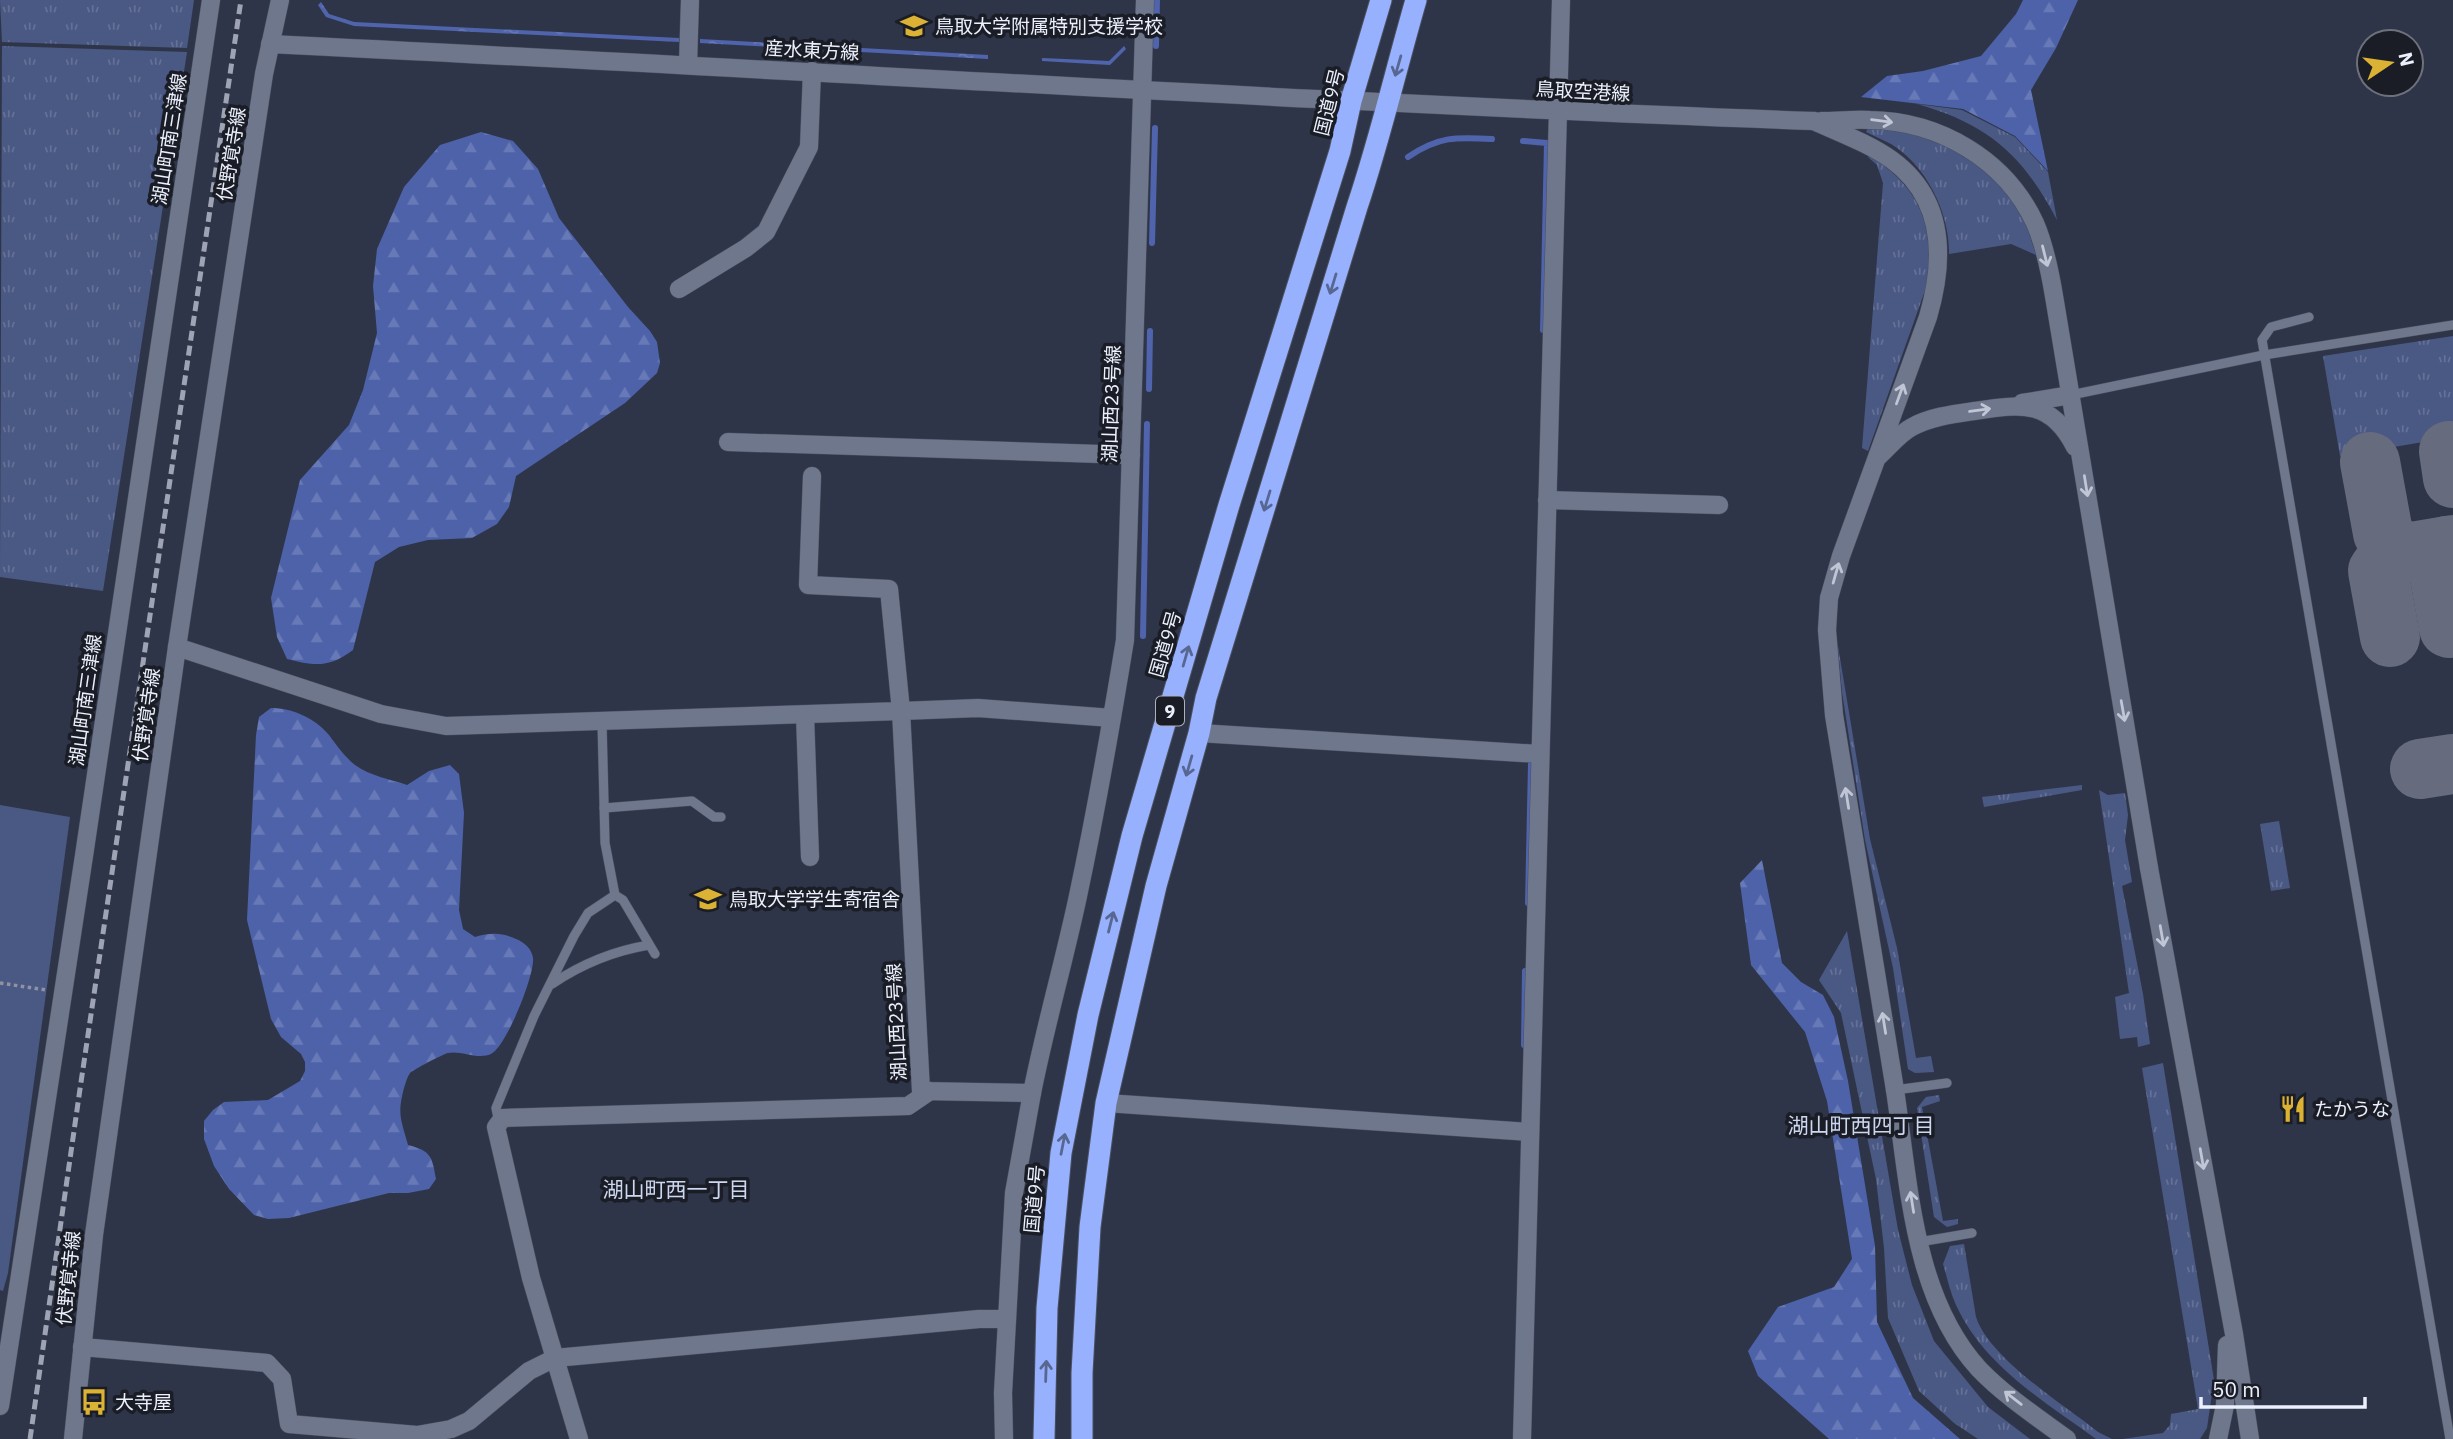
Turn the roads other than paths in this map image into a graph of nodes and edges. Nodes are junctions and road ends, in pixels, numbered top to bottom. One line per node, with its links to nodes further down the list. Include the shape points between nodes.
1 (211, 0): 56 (street, 湖山町南三津線)
2 (280, 0): 8 (street, 伏野覚寺線)
3 (690, 0): 9 (street)
4 (1145, 0): 11 (street, 湖山西23号線)
5 (1381, 0): 12 (highway, 国道9号 / 9)
6 (1416, 0): 13 (highway, 9, one-way to 13)
7 (1561, 0): 14 (street)
8 (270, 44): 9 (street, 産水東方線); 29 (street, 伏野覚寺線)
9 (688, 64): 10 (street, 産水東方線)
10 (812, 71): 11 (street, 産水東方線); 16 (street, via 809,147 766,232)
11 (1143, 90): 12 (street, 産水東方線); 23 (street, 湖山西23号線)
12 (1351, 101): 13 (street, 鳥取空港線); 60 (highway, 国道9号 / 9, one-way to 12, via 1047,1308 1061,1153 1088,1016 1132,836 1340,151)
13 (1387, 102): 14 (street, 鳥取空港線); 34 (highway, 9, one-way to 34, via 1378,147 1206,698)
14 (1558, 111): 15 (street, 鳥取空港線); 27 (street)
15 (1814, 121): 20 (street, 鳥取空港線, one-way to 20, via 1871,120 1927,130 1965,146 2003,176 2022,200 2041,239); 24 (street, one-way to 15, via 1934,295 1940,262 1937,235 1925,200 1902,168 1864,143)
16 (679, 289)
17 (2309, 317): 19 (lane, via 2272,327 2262,340)
18 (2453, 325): 19 (lane)
19 (2264, 355): 20 (lane); 66 (lane)
20 (2071, 395): 21 (street); 25 (street, 鳥取空港線)
21 (2012, 405): 24 (street, one-way to 21, via 1910,428 1951,414); 25 (street, via 2038,410 2056,420)
22 (728, 442): 23 (street)
23 (1130, 454): 32 (street, 湖山西23号線, via 1125,640)
24 (1877, 458): 44 (street, one-way to 24, via 1834,715 1827,639 1829,598)
25 (2081, 459): 52 (street, 鳥取空港線, one-way to 52)
26 (812, 475): 30 (street, via 808,585 889,589)
27 (1547, 500): 28 (street); 35 (street)
28 (1719, 505)
29 (177, 647): 33 (street, via 381,714 446,726); 54 (street, 伏野覚寺線)
30 (901, 711): 31 (street); 32 (street, via 978,708); 45 (street, 湖山西23号線, via 921,1091)
31 (805, 715): 33 (street); 38 (street)
32 (1112, 718): 46 (street, 湖山西23号線)
33 (602, 722): 36 (lane)
34 (1199, 733): 35 (street); 47 (highway, 9, one-way to 47, via 1156,886)
35 (1539, 754): 49 (street)
36 (604, 808): 37 (lane, via 692,801); 39 (lane)
37 (721, 817)
38 (810, 858)
39 (615, 895): 40 (lane, via 623,900); 42 (lane, via 588,913)
40 (649, 945): 41 (lane); 42 (lane, via 618,950)
41 (655, 954)
42 (549, 986): 48 (lane, via 496,1108)
43 (1947, 1083): 44 (lane)
44 (1895, 1090): 51 (street, one-way to 44)
45 (930, 1091): 46 (street, 湖山西23号線); 48 (street, via 908,1106 503,1118)
46 (1032, 1093): 53 (street, via 1014,1193)
47 (1106, 1103): 49 (street); 61 (highway, 9, via 1090,1227)
48 (499, 1123): 55 (street, via 504,1165)
49 (1531, 1132): 62 (street)
50 (1972, 1233): 51 (lane)
51 (1919, 1242): 63 (street, one-way to 51, via 1997,1385 1963,1349 1939,1308)
52 (2225, 1286): 64 (street, via 2226,1383); 65 (street)
53 (1007, 1319): 55 (street); 59 (street)
54 (82, 1347): 55 (street, via 267,1363 282,1379 289,1424 418,1435 469,1421 529,1371); 57 (street, 伏野覚寺線)
55 (555, 1358): 58 (street)
56 (0, 1406)
57 (73, 1439)
58 (579, 1439)
59 (1004, 1439)
60 (1044, 1439)
61 (1082, 1439)
62 (1522, 1439)
63 (2067, 1439)
64 (2218, 1439)
65 (2250, 1439)
66 (2450, 1439)

